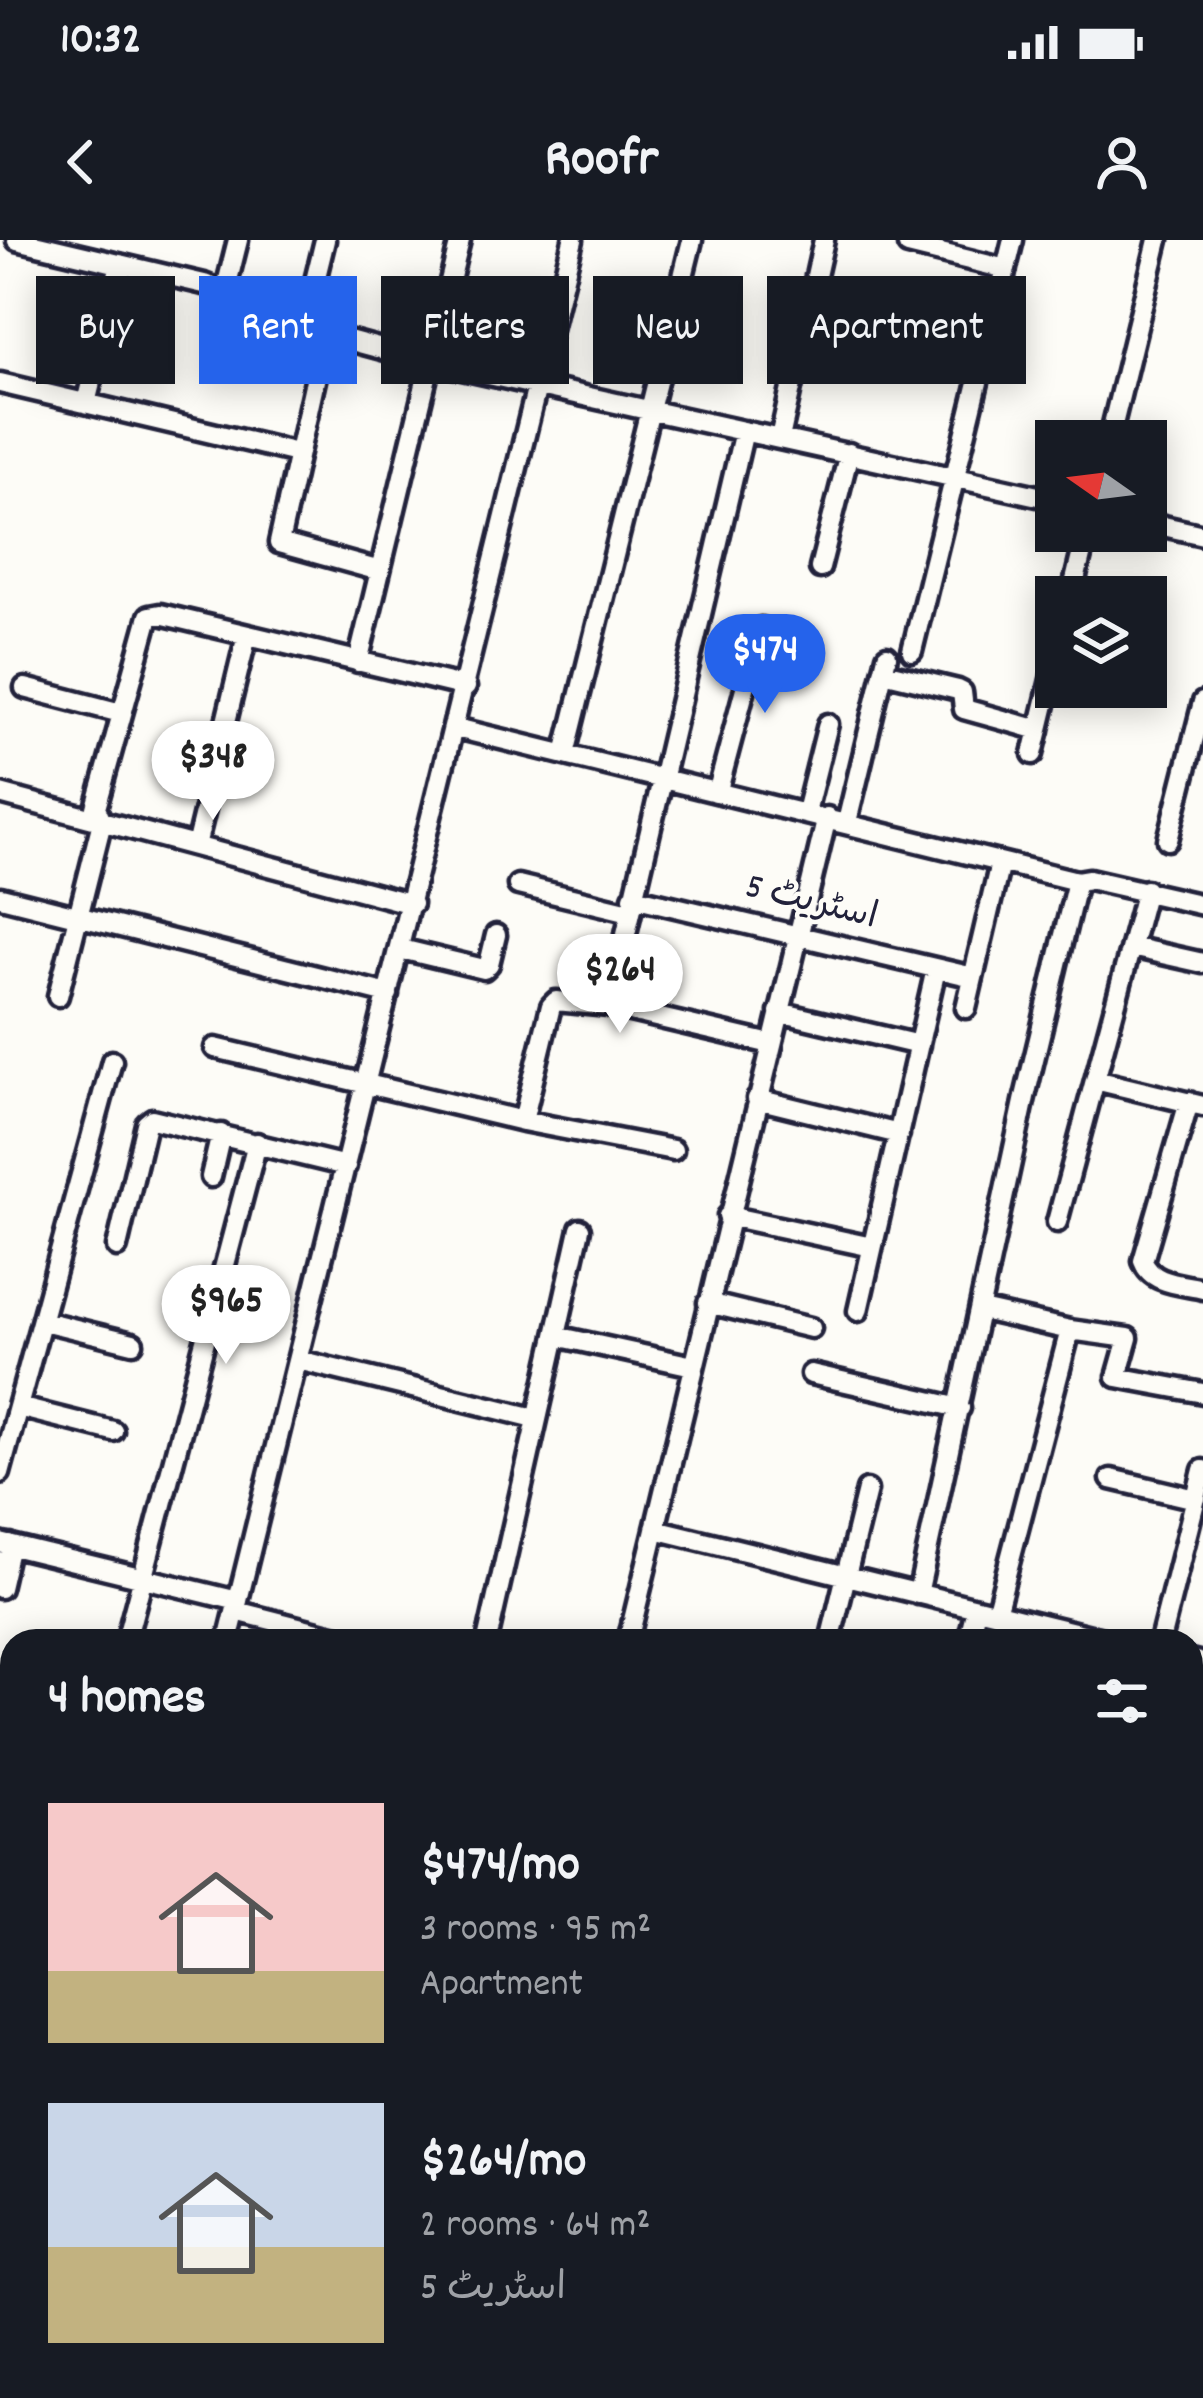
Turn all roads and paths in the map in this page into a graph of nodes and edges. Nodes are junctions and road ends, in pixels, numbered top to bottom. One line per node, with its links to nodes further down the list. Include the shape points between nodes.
1 (17, 240): 12 (street)
2 (107, 240): 12 (street)
3 (238, 240): 14 (street)
4 (325, 240): 15 (street)
5 (460, 240): 16 (street)
6 (573, 240): 24 (street)
7 (692, 240): 26 (street)
8 (824, 240): 29 (street)
9 (1013, 240): 13 (street)
10 (1158, 240): 27 (street)
11 (908, 245): 13 (street)
12 (111, 262): 18 (street); 25 (street)
13 (1006, 268): 17 (street)
14 (229, 276)
15 (316, 276)
16 (451, 276)
17 (1004, 276)
18 (199, 285)
19 (0, 383): 25 (street)
20 (314, 384): 30 (street)
21 (425, 384): 37 (street)
22 (525, 384): 24 (street)
23 (977, 384): 32 (street)
24 (538, 387): 26 (street); 42 (street)
25 (86, 404): 30 (street)
26 (650, 411): 28 (street); 50 (street)
27 (1113, 420)
28 (744, 431): 29 (street); 52 (street)
29 (780, 438): 31 (street)
30 (297, 452): 37 (street, via 278,543)
31 (849, 453): 32 (street); 36 (street)
32 (954, 475): 33 (street); 40 (street)
33 (1035, 495)
34 (1167, 526): 35 (street)
35 (1203, 535)
36 (820, 568)
37 (380, 571): 41 (street)
38 (761, 628): 53 (street)
39 (248, 635): 41 (street); 46 (street, via 148,616); 61 (street)
40 (912, 651)
41 (358, 662): 42 (street)
42 (466, 687): 48 (street)
43 (25, 688): 46 (street)
44 (1203, 702): 54 (street)
45 (1044, 708): 49 (street)
46 (121, 713): 58 (street, via 96,808)
47 (828, 724): 57 (street)
48 (456, 728): 50 (street); 67 (street)
49 (1039, 730): 51 (street); 59 (street, via 964,710 962,692 885,664)
50 (565, 754): 52 (street)
51 (1033, 754)
52 (661, 778): 53 (street); 68 (street)
53 (718, 790): 57 (street)
54 (1181, 790): 56 (street); 60 (street)
55 (0, 794): 58 (street)
56 (1203, 796)
57 (816, 814): 59 (street); 71 (street)
58 (102, 822): 61 (street); 70 (street)
59 (848, 822): 62 (street)
60 (1168, 840)
61 (196, 846): 67 (street)
62 (1000, 863): 63 (street); 77 (street)
63 (1077, 881): 65 (street); 105 (street)
64 (518, 885): 68 (street, اسٹریٹ 5)
65 (1146, 890): 69 (street); 73 (street)
66 (1, 897): 70 (street)
67 (412, 904): 74 (street)
68 (632, 904): 71 (street, اسٹریٹ 5); 80 (street)
69 (1203, 905)
70 (77, 917): 78 (street); 79 (street)
71 (798, 933): 76 (street, اسٹریٹ 5); 82 (street)
72 (496, 934): 74 (street, via 484,969)
73 (1131, 947): 75 (street); 87 (street)
74 (401, 949): 78 (street)
75 (1203, 963)
76 (936, 969): 77 (street, اسٹریٹ 5); 84 (street)
77 (973, 977): 81 (street)
78 (388, 994): 88 (street)
79 (58, 996)
80 (609, 1006): 83 (street); 91 (street, via 551,1006)
81 (967, 1008)
82 (778, 1012): 83 (street); 84 (street)
83 (771, 1044): 89 (street)
84 (919, 1045): 93 (street)
85 (215, 1048): 88 (street)
86 (112, 1061): 107 (street)
87 (1095, 1080): 90 (street); 99 (street)
88 (366, 1084): 91 (street); 96 (street)
89 (758, 1099): 93 (street); 98 (street)
90 (1196, 1104): 103 (street, via 1144,1261 1155,1278)
91 (523, 1120): 95 (street)
92 (220, 1134): 94 (street); 97 (street); 101 (street, via 159,1119 146,1124)
93 (898, 1134): 102 (street)
94 (257, 1143): 96 (street); 128 (street)
95 (673, 1150)
96 (346, 1166): 112 (street)
97 (211, 1177)
98 (728, 1216): 102 (street); 104 (street)
99 (1058, 1222)
100 (580, 1229): 110 (street)
101 (117, 1247)
102 (872, 1247): 106 (street)
103 (1203, 1289)
104 (708, 1303): 108 (street); 113 (street)
105 (982, 1310): 109 (street); 117 (street)
106 (858, 1311)
107 (43, 1321): 111 (street); 116 (street)
108 (811, 1328)
109 (1070, 1330): 115 (street, via 1128,1338 1117,1377); 133 (street)
110 (556, 1336): 113 (street); 118 (street)
111 (133, 1343)
112 (298, 1360): 118 (street); 131 (street)
113 (693, 1366): 125 (street)
114 (811, 1374): 117 (street)
115 (1203, 1393)
116 (18, 1407): 119 (street); 121 (street)
117 (960, 1408): 130 (street)
118 (535, 1418): 137 (street)
119 (113, 1431)
120 (1203, 1470): 124 (street)
121 (0, 1473)
122 (1111, 1479): 124 (street)
123 (866, 1490): 127 (street)
124 (1196, 1499): 142 (street)
125 (656, 1529): 127 (street); 138 (street)
126 (5, 1544): 128 (street); 129 (street)
127 (846, 1576): 130 (street); 139 (street)
128 (142, 1578): 131 (street); 134 (street)
129 (0, 1588)
130 (918, 1594): 132 (street)
131 (237, 1606): 135 (street); 136 (street)
132 (976, 1609): 133 (street); 140 (street)
133 (996, 1613): 141 (street)
134 (129, 1629)
135 (231, 1629)
136 (313, 1629)
137 (490, 1629)
138 (631, 1629)
139 (833, 1629)
140 (971, 1629)
141 (1062, 1629)
142 (1163, 1629)

